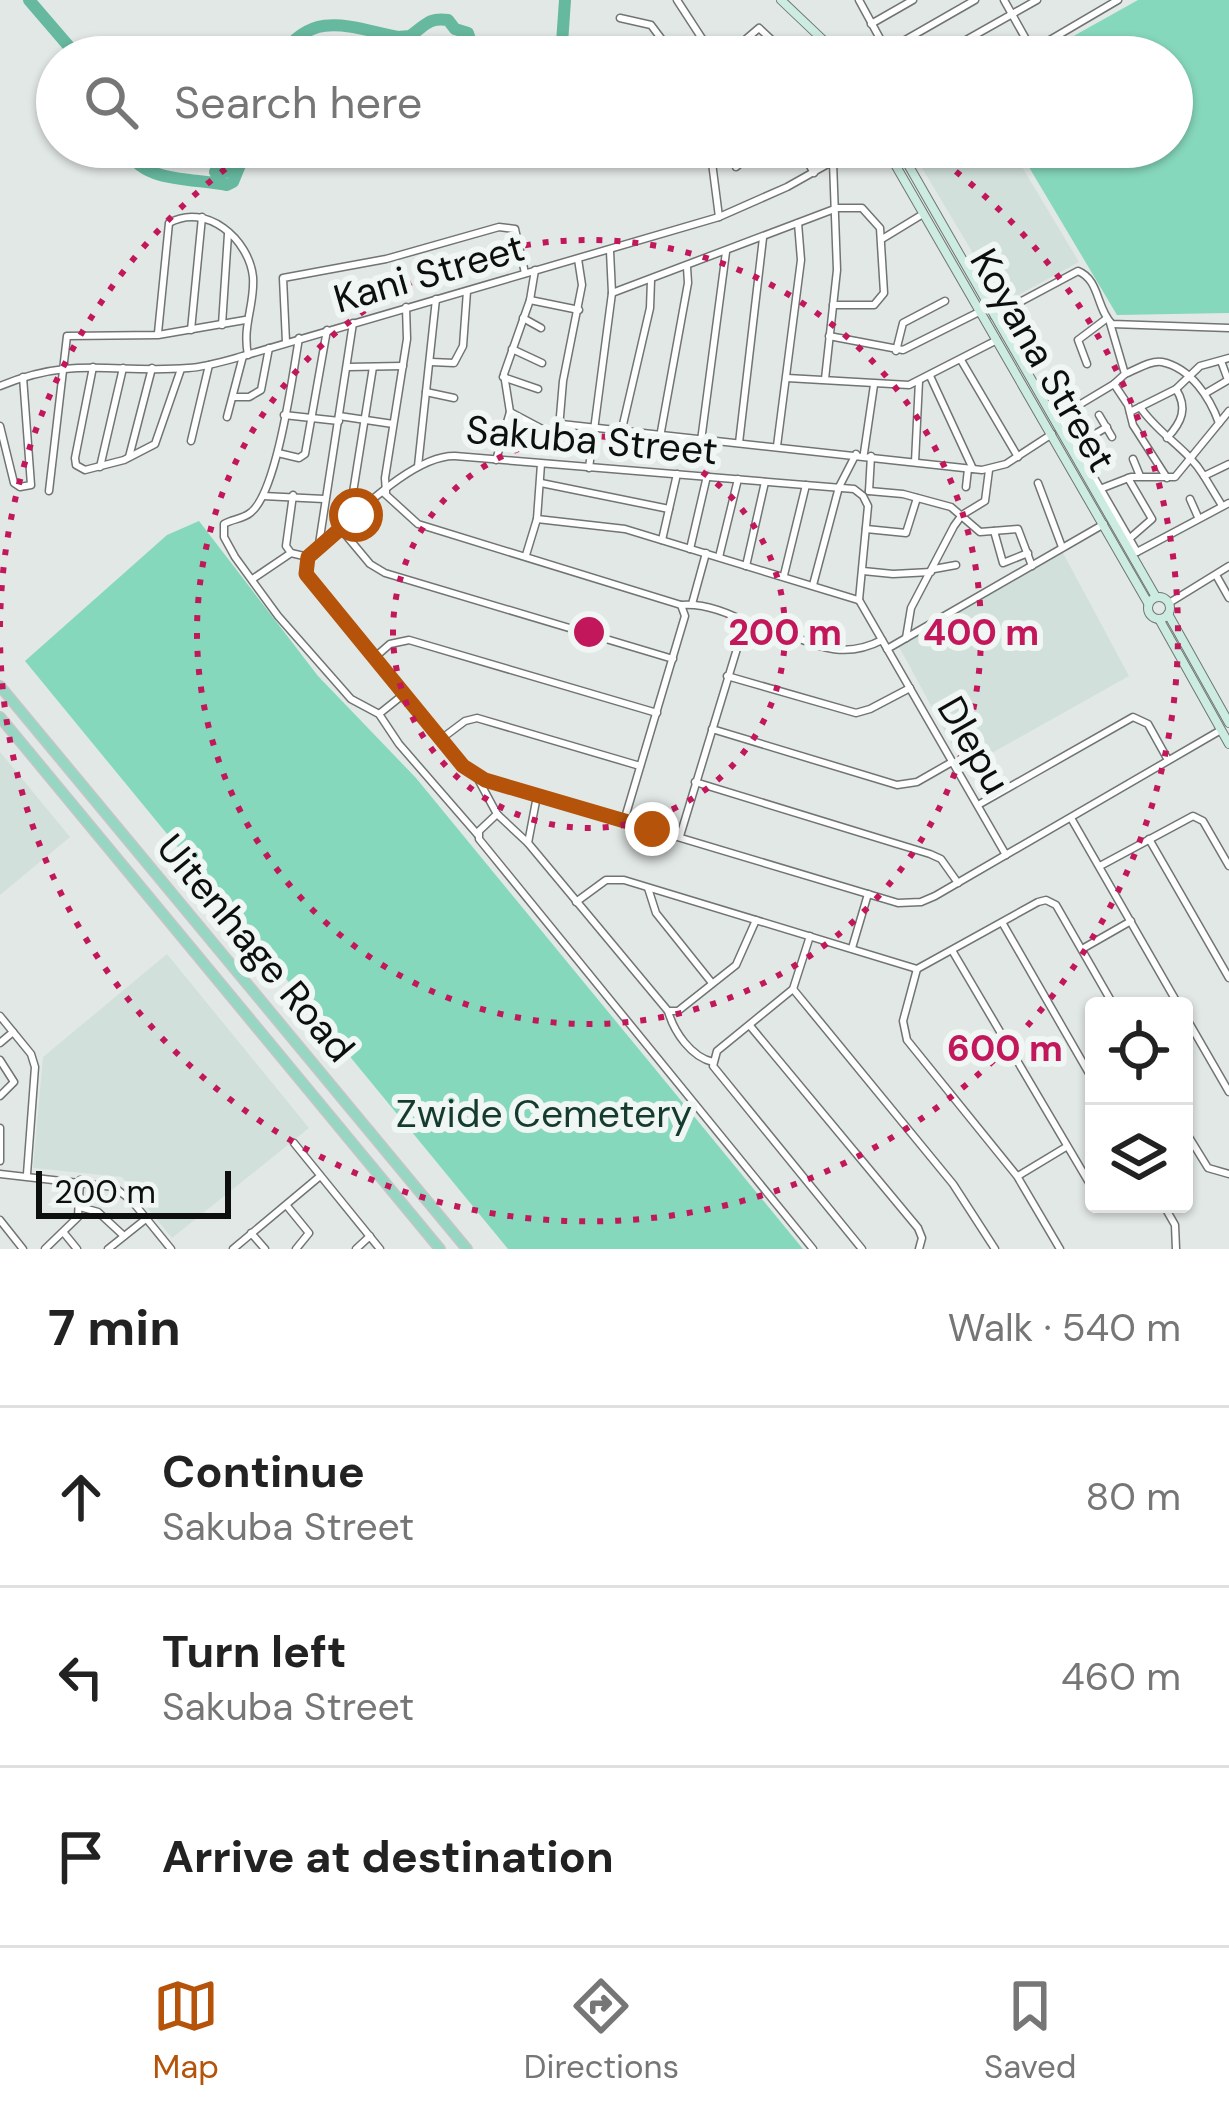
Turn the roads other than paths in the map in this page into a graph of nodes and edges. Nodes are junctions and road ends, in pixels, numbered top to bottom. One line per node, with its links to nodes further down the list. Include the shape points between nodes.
1 (677, 0): 13 (street)
2 (781, 0): 14 (main road)
3 (859, 0): 11 (street)
4 (913, 0): 11 (street)
5 (975, 0): 16 (street)
6 (1004, 0): 9 (street)
7 (1037, 0): 9 (street)
8 (1118, 0): 19 (street)
9 (1012, 14): 17 (street); 18 (street)
10 (620, 18): 12 (street, via 651,25)
11 (871, 24): 15 (street)
12 (659, 36)
13 (700, 36)
14 (817, 36)
15 (878, 36)
16 (917, 36)
17 (973, 36)
18 (1024, 36)
19 (1056, 36)
20 (713, 168): 30 (street)
21 (811, 168): 26 (street)
22 (823, 168): 26 (street, Kani Street)
23 (834, 168): 27 (street)
24 (897, 168): 28 (main road, Koyana Street)
25 (910, 168): 51 (main road, Koyana Street)
26 (814, 173): 30 (street, Kani Street)
27 (837, 208): 31 (street); 34 (street, via 868,211); 47 (street)
28 (923, 214): 34 (street); 50 (main road, Koyana Street)
29 (202, 217): 32 (street); 60 (street); 61 (street, via 169,223)
30 (719, 217): 35 (street, Kani Street)
31 (798, 224): 33 (street); 88 (street)
32 (228, 234): 53 (street, via 252,269); 56 (street)
33 (764, 238): 36 (street); 125 (street)
34 (882, 239): 47 (street, via 878,303)
35 (610, 250): 37 (street, Kani Street); 43 (street)
36 (726, 252): 38 (street); 124 (street)
37 (578, 259): 39 (street, Kani Street); 49 (street)
38 (687, 267): 41 (street); 121 (street)
39 (535, 271): 40 (street, Kani Street); 45 (street)
40 (525, 273): 42 (street, Kani Street); 65 (street, via 515,229 500,226 386,260 283,278)
41 (651, 280): 43 (street); 118 (street)
42 (466, 291): 44 (street, Kani Street); 72 (street, via 461,355 454,363)
43 (612, 293): 117 (street)
44 (436, 299): 48 (street, Kani Street); 72 (street)
45 (530, 300): 49 (street); 52 (street)
46 (945, 301): 68 (street, via 903,323)
47 (833, 305): 62 (street)
48 (406, 307): 55 (street, Kani Street); 78 (street)
49 (579, 310): 115 (street)
50 (981, 310): 64 (main road, Koyana Street); 68 (street)
51 (994, 316): 54 (street, via 1078,271 1091,280); 184 (main road, Koyana Street)
52 (523, 319): 57 (street); 67 (street)
53 (244, 320): 56 (street); 69 (street)
54 (1108, 321): 58 (street); 74 (street, via 1078,340); 84 (street)
55 (353, 323): 59 (street, Kani Street); 79 (street)
56 (222, 325): 60 (street)
57 (541, 328)
58 (1229, 328)
59 (327, 330): 63 (street, Kani Street); 109 (street)
60 (191, 331): 61 (street)
61 (158, 335): 76 (street, via 69,334)
62 (829, 336): 68 (street); 90 (street)
63 (299, 338): 65 (street, Kani Street); 106 (street)
64 (997, 340): 71 (street); 119 (main road, Koyana Street)
65 (286, 342): 66 (street, Kani Street)
66 (269, 348): 69 (street, Kani Street); 100 (street, via 260,390)
67 (512, 349): 73 (street); 87 (street)
68 (896, 351)
69 (246, 355): 75 (street, Kani Street); 100 (street)
70 (1225, 359): 89 (street); 99 (street, via 1228,380)
71 (961, 360): 86 (street); 130 (street)
72 (431, 362): 98 (street)
73 (542, 363)
74 (1087, 364)
75 (208, 365): 83 (street, Kani Street); 123 (street)
76 (66, 366): 77 (street, Kani Street); 85 (street, Kani Street); 157 (street)
77 (93, 366): 80 (street, Kani Street); 139 (street, via 76,465)
78 (403, 366): 82 (street); 113 (street)
79 (348, 367): 82 (street); 110 (street)
80 (123, 368): 81 (street, Kani Street); 139 (street)
81 (152, 368): 83 (street, Kani Street); 131 (street)
82 (374, 368): 111 (street)
83 (181, 369): 131 (street, via 158,441)
84 (1125, 374): 89 (street, via 1160,362); 91 (street)
85 (23, 376): 92 (street, Kani Street); 114 (street, via 31,485 14,483)
86 (930, 376): 94 (street); 97 (street)
87 (503, 377): 96 (street); 104 (street)
88 (787, 378): 90 (street); 127 (street)
89 (1188, 379): 95 (street); 99 (street)
90 (824, 381): 93 (street)
91 (1114, 384): 105 (street); 126 (street, via 1060,416)
92 (0, 386)
93 (874, 386): 94 (street); 129 (street)
94 (919, 386): 97 (street); 135 (street)
95 (1176, 388): 102 (street); 122 (street, via 1182,416)
96 (538, 389)
97 (938, 391): 141 (street)
98 (426, 392): 101 (street); 138 (street)
99 (1206, 393): 112 (street)
100 (233, 397): 108 (street)
101 (454, 398)
102 (1140, 407): 105 (street); 122 (street)
103 (1229, 411): 112 (street)
104 (510, 412): 115 (street, via 542,430); 134 (street)
105 (1130, 412): 148 (street)
106 (284, 415): 109 (street); 128 (street)
107 (1100, 415): 116 (street)
108 (227, 417)
109 (312, 418): 110 (street); 128 (street, via 303,456)
110 (339, 418): 111 (street); 163 (street)
111 (366, 419): 113 (street); 168 (street, via 351,505)
112 (1219, 423): 132 (street)
113 (393, 424): 159 (street)
114 (0, 426)
115 (560, 426): 117 (street)
116 (1106, 427): 120 (street); 126 (street)
117 (592, 428): 118 (street); 140 (street)
118 (621, 433): 121 (street)
119 (1052, 434): 130 (street); 172 (main road, Koyana Street)
120 (1112, 436)
121 (660, 437): 124 (street)
122 (1167, 439): 132 (street)
123 (191, 441)
124 (701, 441): 125 (street)
125 (739, 444): 127 (street)
126 (1076, 445): 156 (street)
127 (777, 447): 129 (street)
128 (278, 453): 161 (street)
129 (864, 455): 135 (street); 155 (street); 158 (street)
130 (1018, 457): 142 (street)
131 (129, 458): 139 (street)
132 (1192, 458): 146 (street); 148 (street)
133 (1133, 459): 145 (street)
134 (496, 460): 136 (street, Sakuba Street); 138 (street, Sakuba Street, via 444,456)
135 (915, 463): 141 (street)
136 (541, 464): 140 (street, Sakuba Street); 151 (street)
137 (1229, 464): 146 (street)
138 (418, 466): 159 (street, Sakuba Street)
139 (100, 467)
140 (589, 468): 143 (street, Sakuba Street)
141 (971, 469): 142 (street); 154 (street)
142 (989, 470): 169 (street, via 985,501)
143 (677, 474): 144 (street, Sakuba Street); 167 (street)
144 (707, 476): 149 (street, Sakuba Street); 180 (street)
145 (1140, 476): 147 (street); 148 (street)
146 (1204, 476): 165 (street)
147 (1127, 478): 156 (street); 176 (street, via 1152,519)
148 (1167, 478)
149 (738, 479): 150 (street, Sakuba Street); 187 (street)
150 (765, 482): 153 (street, Sakuba Street); 190 (street)
151 (541, 483): 167 (street); 171 (street)
152 (1038, 483): 179 (street)
153 (806, 485): 155 (street, Sakuba Street); 195 (street)
154 (966, 487)
155 (843, 488): 166 (street, via 861,493); 198 (street)
156 (1100, 489): 176 (street)
157 (49, 491)
158 (868, 491): 162 (street); 166 (street)
159 (385, 492): 168 (street, Sakuba Street); 185 (street, via 418,524)
160 (293, 495): 161 (street); 163 (street); 181 (street)
161 (263, 496): 196 (street, via 223,531)
162 (916, 498): 169 (street); 174 (street, via 906,533)
163 (324, 499): 178 (street)
164 (1190, 500): 170 (street)
165 (1225, 504): 170 (street)
166 (868, 506): 174 (street)
167 (669, 509): 177 (street)
168 (356, 515): 173 (street, Sakuba Street)
169 (962, 515): 175 (street, via 975,530); 192 (street)
170 (1198, 517): 184 (street)
171 (537, 518): 177 (street); 185 (street)
172 (1104, 524): 179 (street); 202 (main road, Koyana Street)
173 (340, 528): 178 (street, Sakuba Street); 211 (street, via 385,573)
174 (866, 530): 193 (street)
175 (994, 532): 183 (street, via 1020,530); 183 (street, via 999,564)
176 (1129, 539): 184 (street)
177 (662, 540): 180 (street)
178 (320, 545): 186 (street, Sakuba Street)
179 (1062, 548): 191 (street)
180 (690, 549): 182 (street)
181 (291, 553): 186 (street); 196 (street)
182 (706, 553): 187 (street); 204 (street)
183 (1028, 553): 191 (street)
184 (1135, 553): 202 (main road, Koyana Street)
185 (525, 556): 203 (street)
186 (308, 557): 210 (street, via 306,574)
187 (719, 557): 190 (street)
188 (1229, 564): 194 (street)
189 (956, 565): 192 (street)
190 (746, 566): 195 (street)
191 (1032, 566): 199 (street)
192 (933, 570): 193 (street); 207 (street, via 911,608)
193 (863, 571): 201 (street)
194 (1215, 574): 200 (street); 205 (street)
195 (784, 576): 198 (street)
196 (252, 579): 217 (street, via 351,699)
197 (984, 580): 199 (street)
198 (813, 585): 201 (street)
199 (989, 591): 207 (street)
200 (1229, 598)
201 (859, 600): 208 (street, Dlepu)
202 (1152, 600): 205 (main road); 205 (main road, Koyana Street, via 1149,614)
203 (681, 604): 204 (street); 211 (street)
204 (692, 604): 206 (street)
205 (1165, 612): 219 (main road, Koyana Street)
206 (756, 626): 208 (street, via 847,652); 212 (street, via 741,632)
207 (906, 638): 209 (street)
208 (882, 640): 209 (street, Dlepu)
209 (887, 649): 214 (street, Dlepu)
210 (374, 658): 215 (street); 216 (street, via 410,640)
211 (673, 659): 216 (street)
212 (727, 676): 214 (street, via 856,712); 220 (street)
213 (0, 686): 302 (main road, Uitenhage Road)
214 (910, 688): 224 (street, Dlepu)
215 (404, 694): 217 (street); 221 (street)
216 (657, 713): 225 (street)
217 (379, 714): 233 (street)
218 (0, 717): 301 (main road, Uitenhage Road)
219 (1225, 726): 222 (main road, Koyana Street); 223 (street)
220 (712, 728): 224 (street, via 896,784); 227 (street)
221 (441, 739): 225 (street, via 477,718); 226 (street)
222 (1229, 744)
223 (1168, 761): 229 (street, via 1148,724 1133,717); 231 (street)
224 (952, 762): 229 (street, Dlepu)
225 (640, 766): 232 (street)
226 (477, 777): 228 (street); 230 (street)
227 (695, 782): 234 (street); 240 (street, via 930,854)
228 (537, 796): 232 (street); 236 (street)
229 (978, 806): 237 (street, Dlepu)
230 (497, 814): 233 (street); 236 (street)
231 (1071, 818): 237 (street); 238 (street)
232 (624, 821): 234 (street)
233 (478, 835): 303 (street)
234 (680, 836): 242 (street)
235 (1149, 839): 238 (street); 239 (street, via 1196,817); 252 (street)
236 (528, 843): 243 (street)
237 (1006, 855): 240 (street)
238 (1100, 866): 245 (street)
239 (1229, 866)
240 (958, 883): 242 (street, via 914,903)
241 (648, 888): 243 (street, via 605,880); 244 (street); 253 (street, via 656,913)
242 (868, 895): 248 (street)
243 (576, 902): 257 (street)
244 (756, 920): 247 (street); 253 (street, via 743,956)
245 (1131, 921): 249 (street); 256 (street)
246 (1003, 923): 249 (street, via 1049,901); 250 (street); 265 (street)
247 (811, 936): 248 (street); 254 (street)
248 (852, 948): 251 (street)
249 (1082, 949): 255 (street)
250 (953, 952): 251 (street); 271 (street)
251 (917, 969): 276 (street, via 903,1022 908,1040)
252 (1229, 978)
253 (712, 982): 257 (street)
254 (793, 989): 259 (street); 306 (street, via 953,1184)
255 (1109, 997)
256 (1174, 997)
257 (668, 1011): 264 (street, via 694,1052)
258 (0, 1016): 261 (street)
259 (749, 1026): 264 (street); 305 (street, via 918,1228)
260 (1193, 1030): 266 (street)
261 (13, 1032): 262 (street); 275 (street, via 35,1066)
262 (0, 1043)
263 (0, 1060): 267 (street, via 14,1082)
264 (713, 1064): 304 (street)
265 (1085, 1066)
266 (1229, 1092)
267 (0, 1096)
268 (0, 1128): 272 (street)
269 (294, 1143): 277 (street)
270 (1193, 1144): 274 (street, via 1208,1168)
271 (1066, 1148): 276 (street); 278 (street)
272 (0, 1161)
273 (0, 1174): 275 (street)
274 (1229, 1174)
275 (27, 1176): 279 (street)
276 (1017, 1176): 290 (street)
277 (320, 1177): 280 (street); 289 (street)
278 (1085, 1177)
279 (80, 1180): 281 (street); 283 (street, via 115,1187)
280 (286, 1205): 287 (street); 298 (street, via 309,1233)
281 (80, 1207): 286 (street); 288 (street, via 102,1214)
282 (1168, 1213): 308 (street)
283 (147, 1218): 288 (street); 295 (street)
284 (0, 1220): 285 (street)
285 (3, 1232): 291 (street)
286 (64, 1233): 292 (street); 293 (street)
287 (251, 1233): 296 (street); 297 (street)
288 (124, 1236): 294 (street)
289 (370, 1236): 299 (street); 300 (street)
290 (1058, 1245): 307 (street)
291 (23, 1249)
292 (45, 1249)
293 (77, 1249)
294 (108, 1249)
295 (171, 1249)
296 (233, 1249)
297 (265, 1249)
298 (296, 1249)
299 (356, 1249)
300 (380, 1249)
301 (440, 1249)
302 (466, 1249)
303 (813, 1249)
304 (862, 1249)
305 (919, 1249)
306 (995, 1249)
307 (1042, 1249)
308 (1176, 1249)

